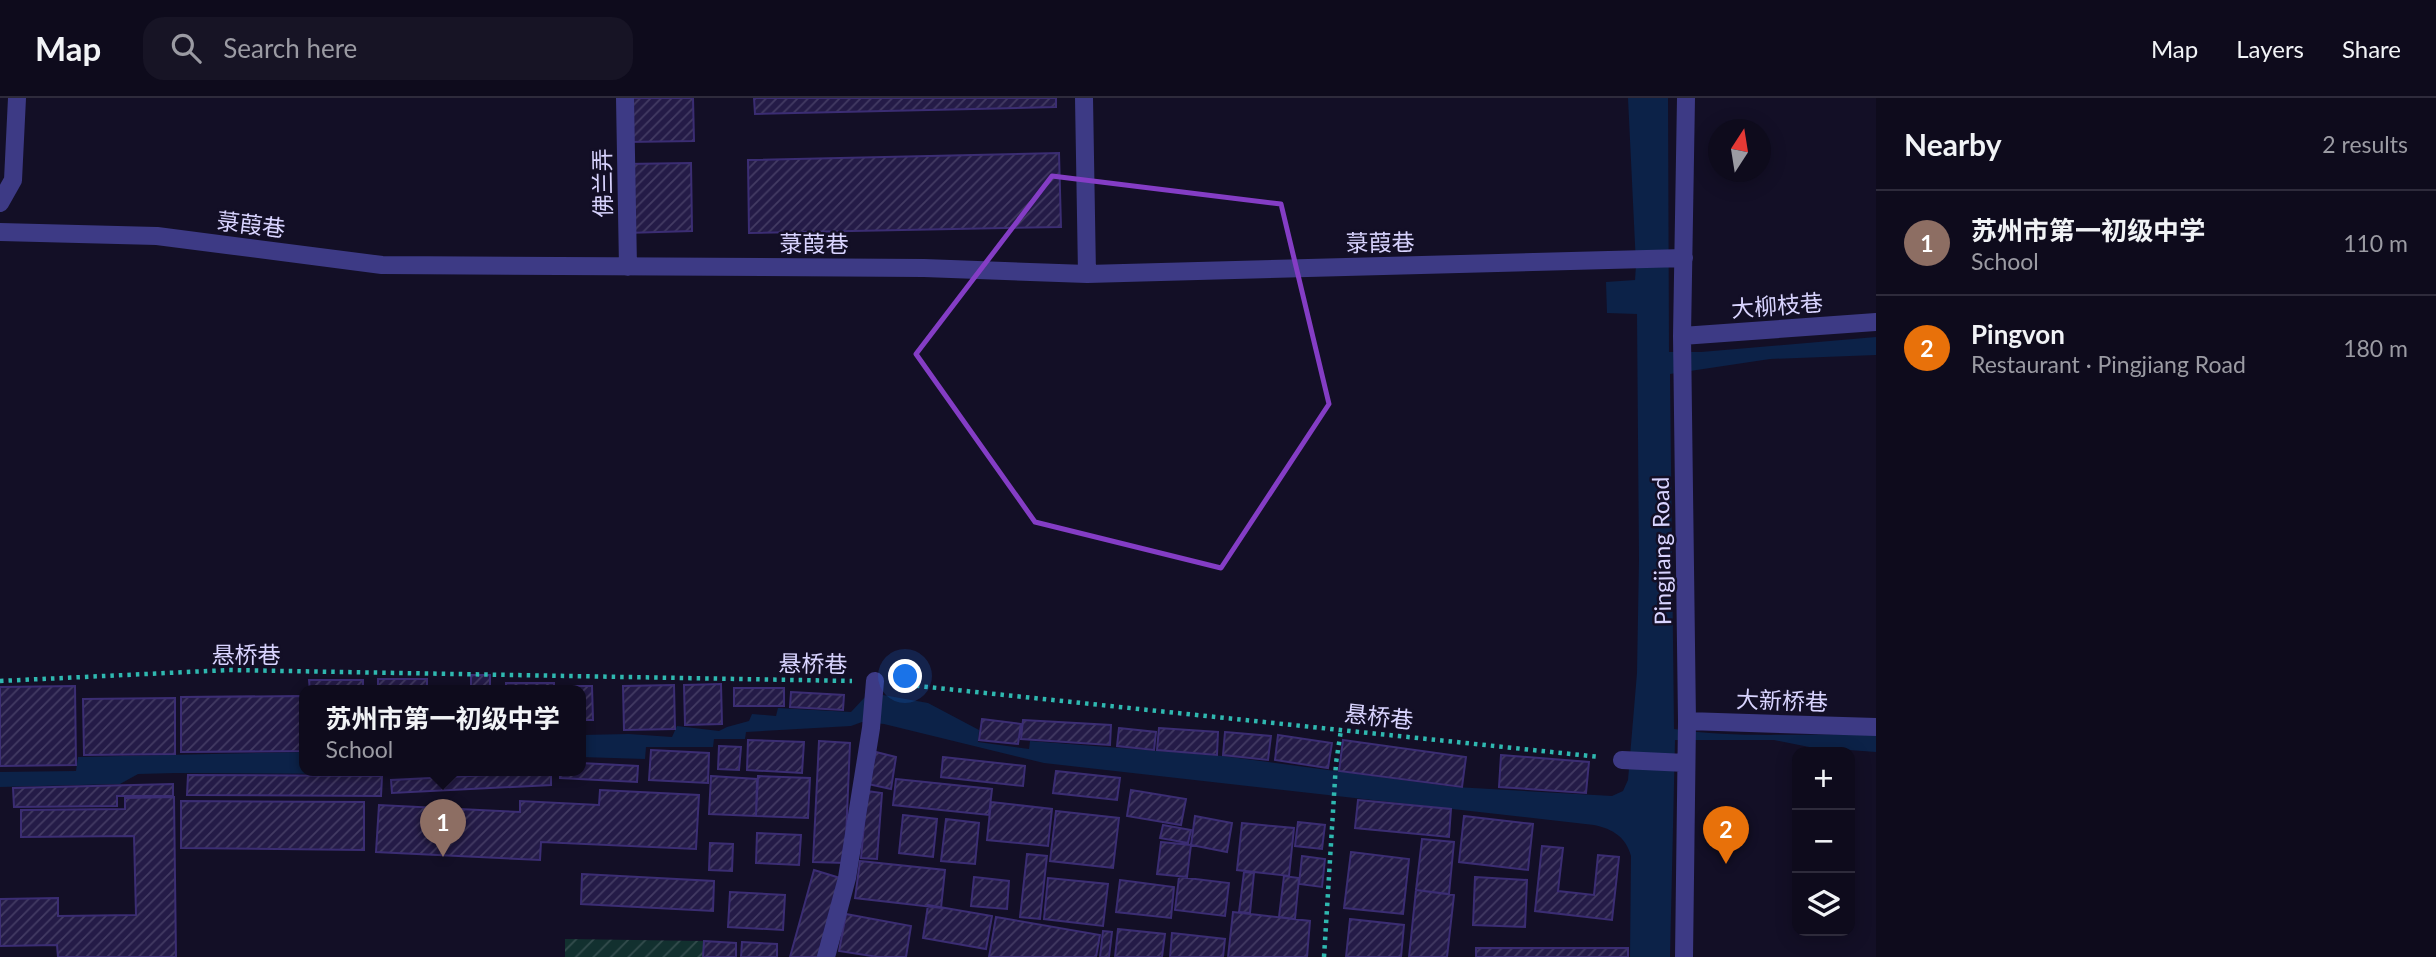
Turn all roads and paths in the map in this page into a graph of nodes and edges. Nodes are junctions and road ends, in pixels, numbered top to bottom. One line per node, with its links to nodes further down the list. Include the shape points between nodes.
1 (18, 98): 5 (street, via 13,180)
2 (625, 98): 8 (street, 佛兰弄)
3 (1084, 98): 9 (street)
4 (1686, 98): 7 (street)
5 (0, 202)
6 (0, 232): 8 (street, 菉葭巷, via 157,236 382,265)
7 (1679, 258): 9 (street, 菉葭巷); 11 (street)
8 (628, 267): 9 (street, 菉葭巷, via 924,268)
9 (1087, 274)
10 (1876, 322): 11 (street, 大柳枝巷)
11 (1682, 343): 16 (street, Pingjiang Road)
12 (0, 681): 13 (path, 悬桥巷, via 229,670)
13 (874, 687): 15 (path, 悬桥巷); 19 (street, via 847,878)
14 (1876, 727): 16 (street, 大新桥巷)
15 (1341, 730): 17 (path, 悬桥巷); 20 (path)
16 (1687, 731): 18 (street, Pingjiang Road)
17 (1622, 760): 18 (street)
18 (1682, 762): 21 (street, Pingjiang Road)
19 (826, 957)
20 (1324, 957)
21 (1684, 957)

